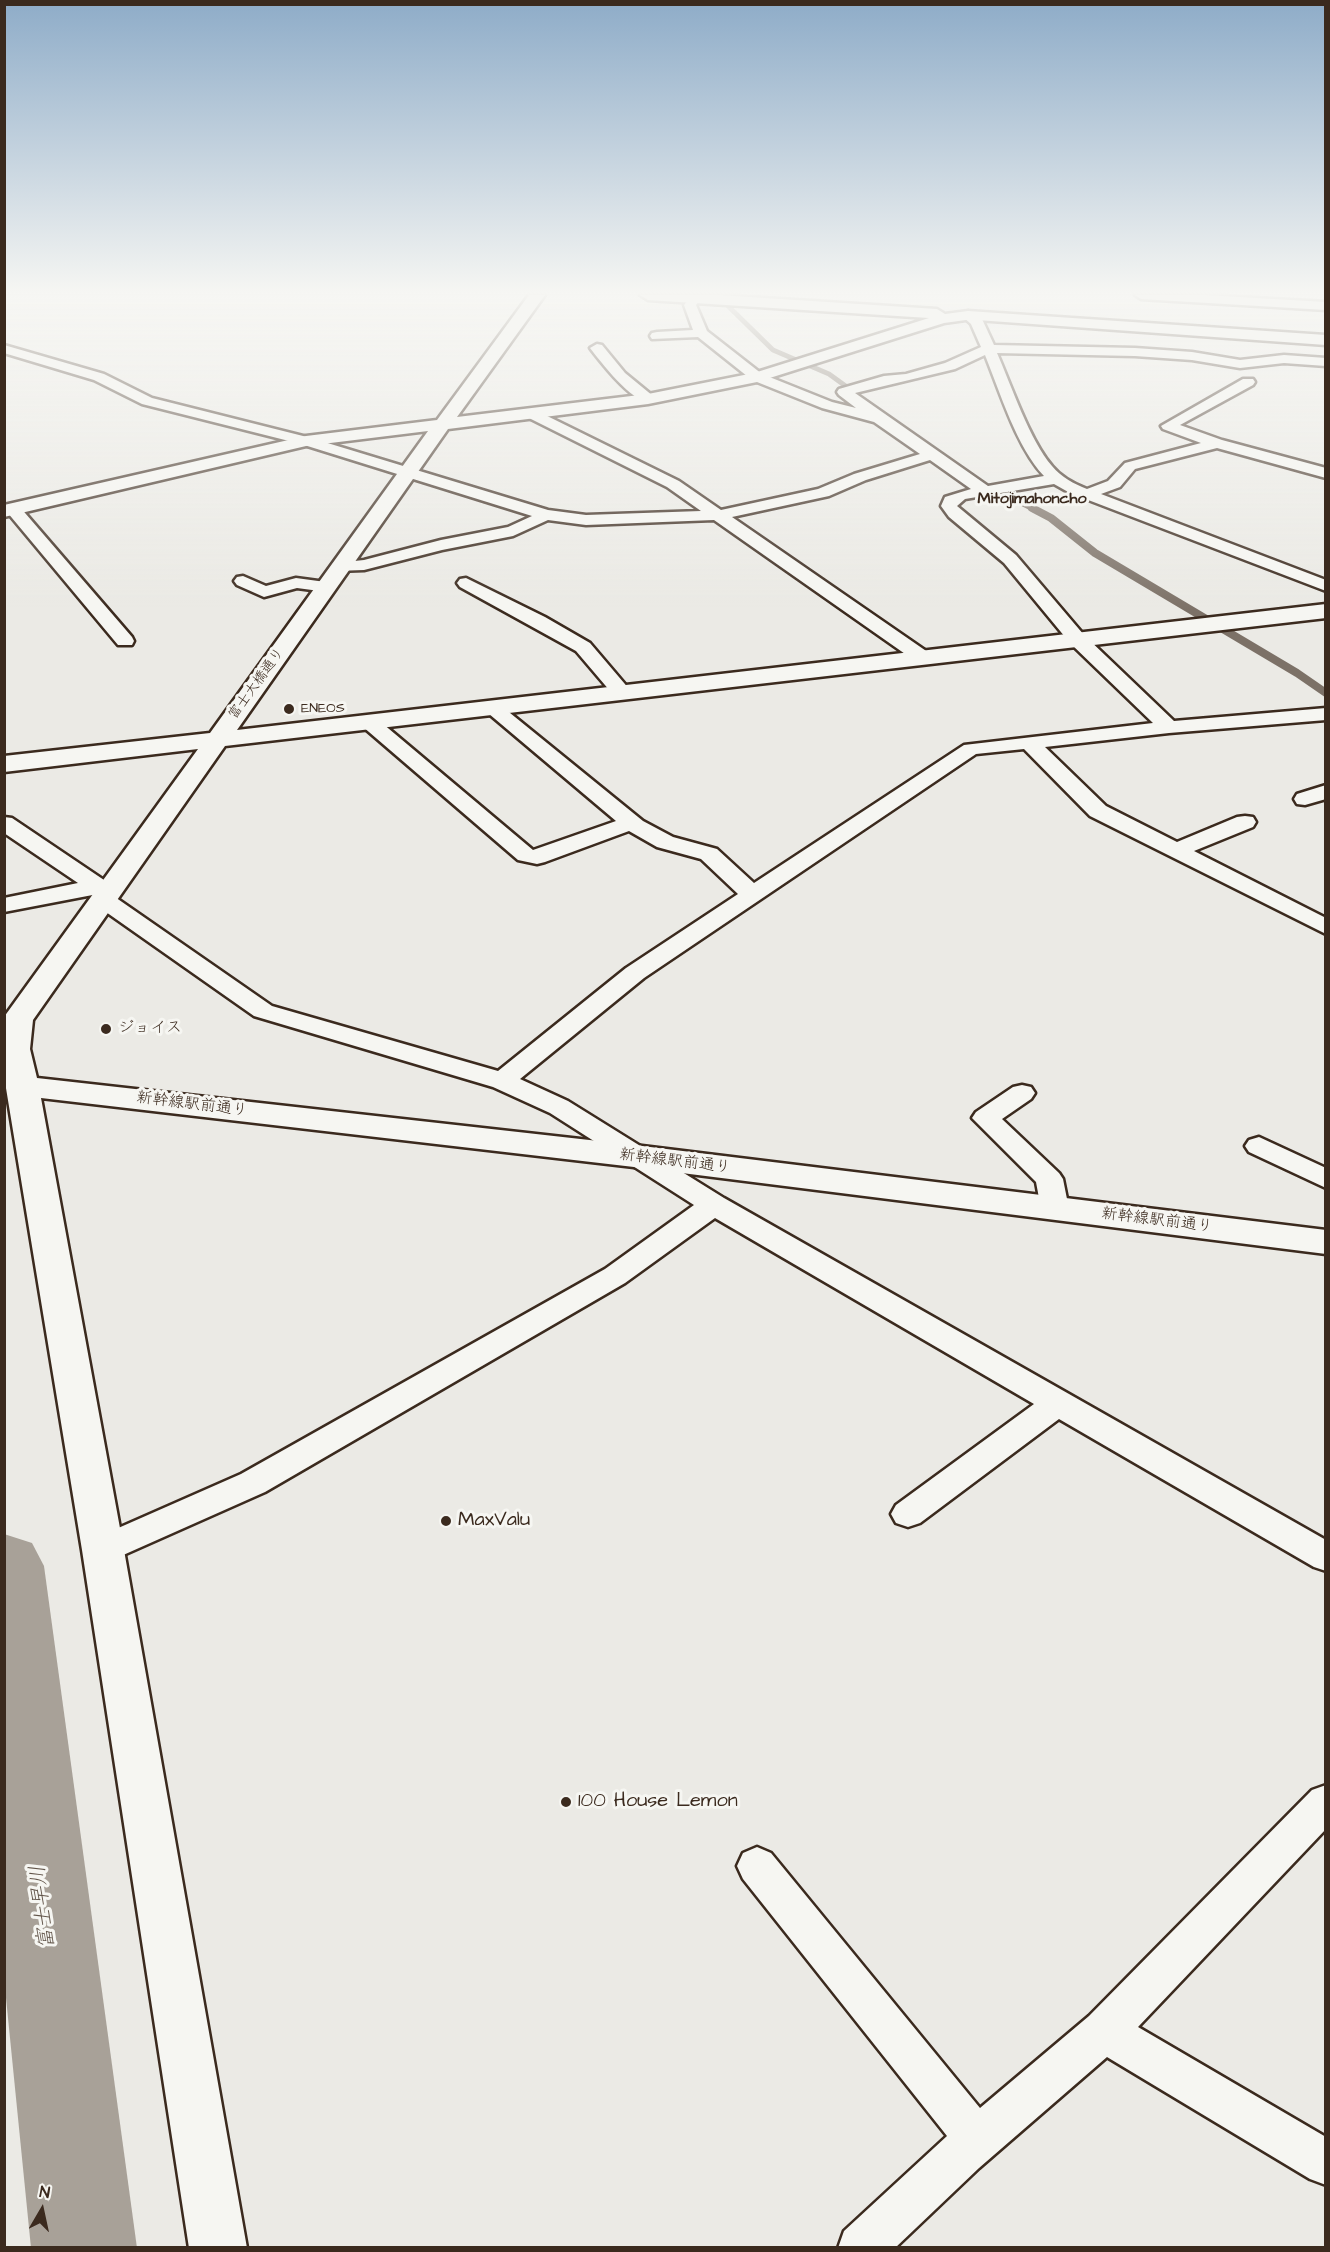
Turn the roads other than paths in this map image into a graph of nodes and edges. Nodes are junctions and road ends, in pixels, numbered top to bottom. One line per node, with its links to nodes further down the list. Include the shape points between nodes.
1 (145, 400): 11 (street)
2 (460, 400): 10 (street, 富士大橋通り)
3 (640, 400): 8 (street)
4 (815, 400): 9 (street)
5 (854, 400): 9 (street)
6 (1011, 400): 16 (street, via 1044,467)
7 (1215, 400): 12 (street, via 1168,426)
8 (532, 414): 10 (street); 21 (street, via 673,484)
9 (879, 419): 13 (street)
10 (442, 424): 11 (street); 14 (street, 富士大橋通り)
11 (306, 441): 14 (street); 19 (street)
12 (1217, 442): 15 (street); 18 (street, via 1130,466 1114,484)
13 (931, 455): 17 (street); 21 (street, via 823,493)
14 (407, 473): 20 (street); 22 (street, 富士大橋通り)
15 (1326, 473)
16 (1056, 479): 17 (street); 18 (street)
17 (984, 490): 28 (street, via 961,495 951,500 949,506 1010,559)
18 (1087, 494): 25 (street)
19 (9, 510): 29 (street)
20 (546, 514): 21 (street, via 586,520); 22 (street, via 513,531)
21 (720, 514): 30 (street)
22 (341, 567): 26 (street, 富士大橋通り)
23 (243, 581): 26 (street, via 264,592 296,583)
24 (466, 583): 31 (street, via 583,647)
25 (1326, 586)
26 (327, 587): 36 (street, 富士大橋通り)
27 (1326, 611): 28 (street)
28 (1077, 639): 30 (street); 35 (street)
29 (125, 641)
30 (926, 659): 31 (street)
31 (623, 694): 32 (street)
32 (492, 708): 34 (street); 42 (street)
33 (1321, 718): 35 (street)
34 (369, 722): 36 (street); 42 (street, via 526,855 537,857)
35 (1169, 727): 37 (street)
36 (218, 739): 38 (street); 45 (street, 富士大橋通り)
37 (1028, 742): 44 (street, via 1098,811); 46 (street, via 971,749)
38 (4, 764)
39 (1326, 791): 40 (street)
40 (1305, 799)
41 (1245, 822): 44 (street)
42 (631, 823): 46 (street, via 665,842 709,854)
43 (4, 824): 45 (street)
44 (1175, 851): 48 (street)
45 (105, 891): 47 (street); 49 (street, via 263,1011); 50 (street, 富士大橋通り, via 18,1020 14,1049)
46 (752, 894): 49 (street, via 635,973)
47 (4, 905)
48 (1326, 927)
49 (502, 1081): 53 (street, via 559,1107)
50 (23, 1086): 53 (street, 新幹線駅前通り); 60 (street, 富士大橋通り)
51 (1022, 1093): 56 (street, via 985,1118 1049,1179)
52 (1259, 1146): 54 (street)
53 (634, 1156): 55 (street); 56 (street, 新幹線駅前通り)
54 (1326, 1179)
55 (714, 1204): 58 (street); 60 (street, via 615,1276 253,1483)
56 (1055, 1209): 57 (street, 新幹線駅前通り)
57 (1326, 1242)
58 (1058, 1402): 59 (street); 61 (street)
59 (908, 1514)
60 (103, 1550): 67 (street, 富士大橋通り)
61 (1326, 1557)
62 (1326, 1802): 64 (street)
63 (757, 1866): 65 (street)
64 (1104, 2031): 65 (street); 66 (street)
65 (978, 2140): 68 (street)
66 (1326, 2163)
67 (218, 2247)
68 (861, 2247)

